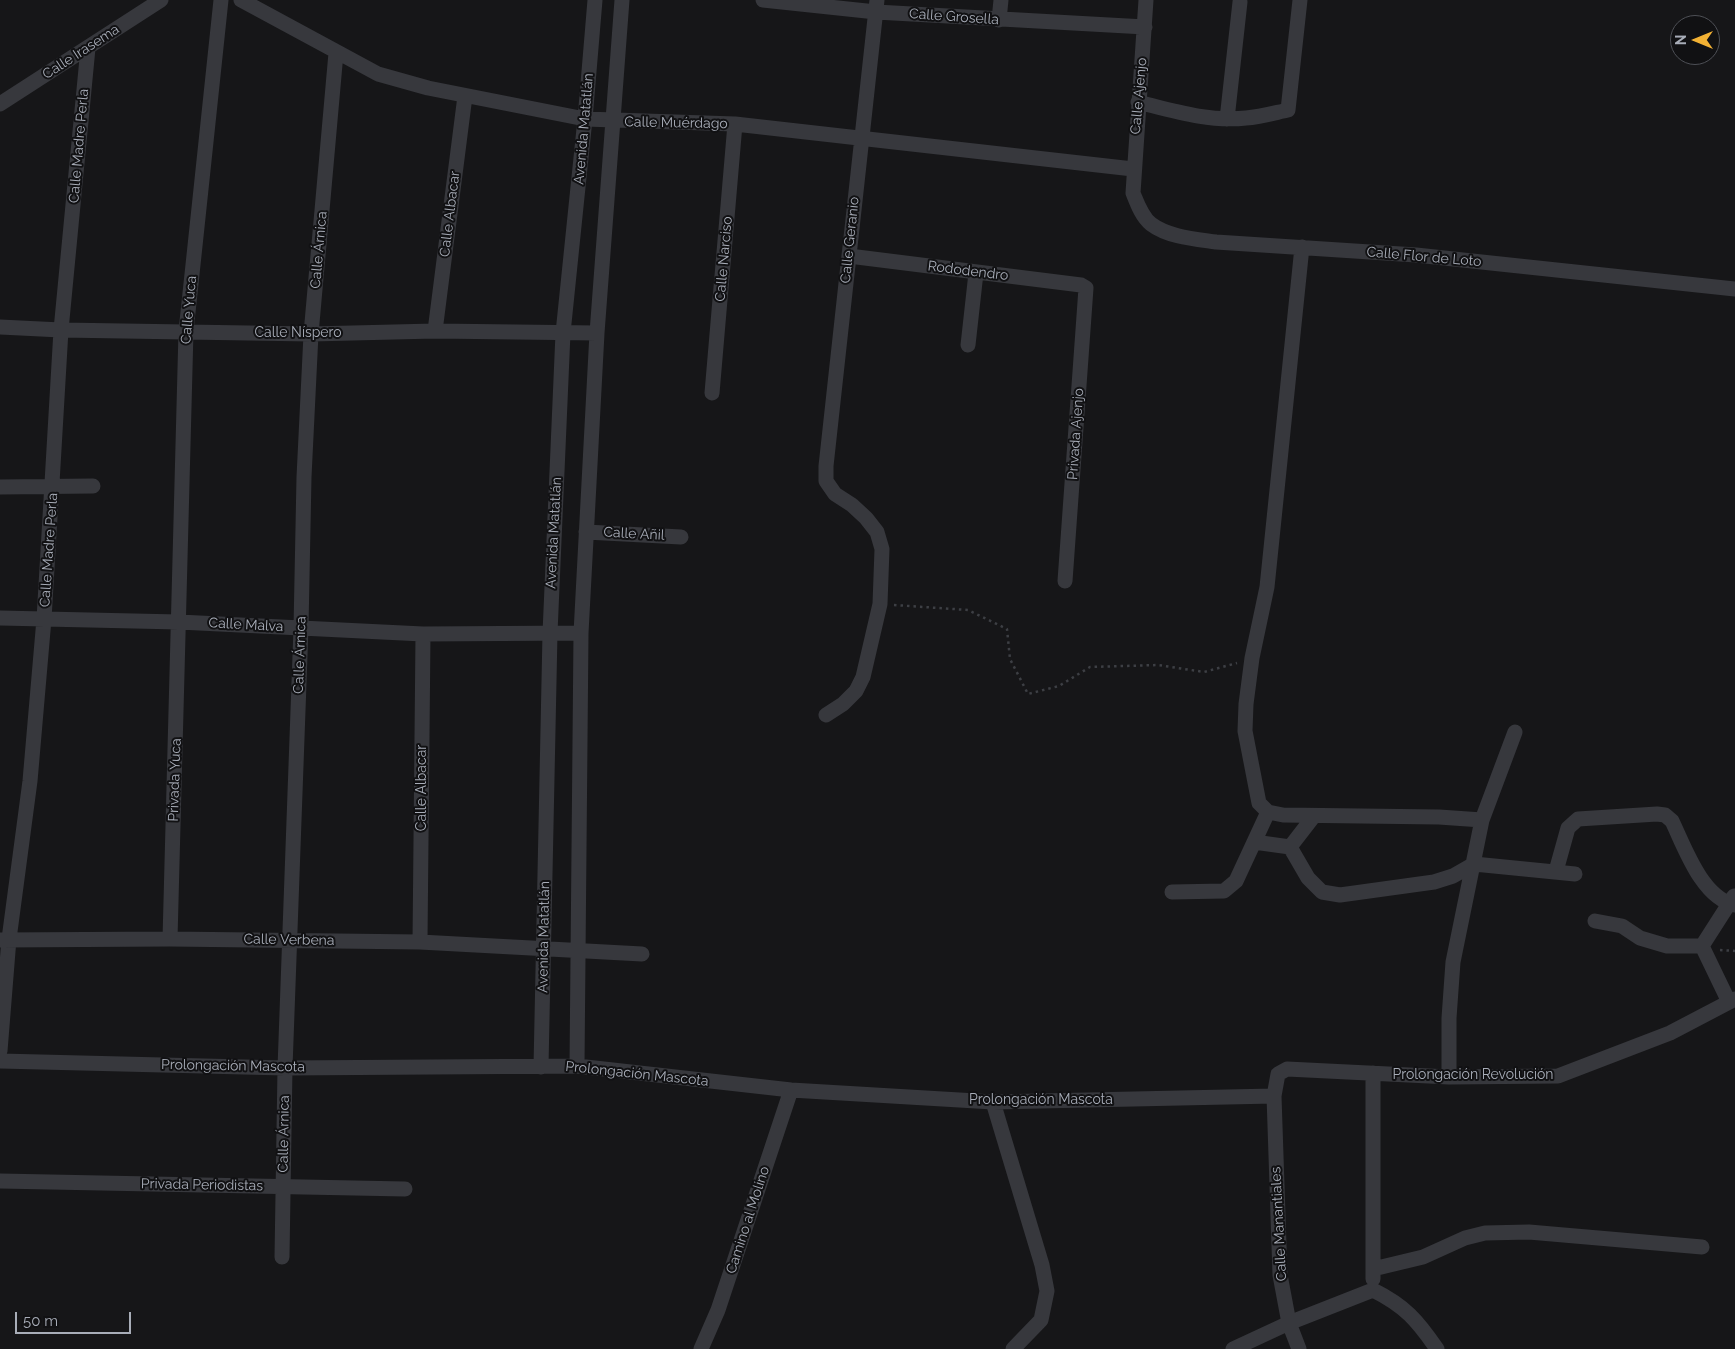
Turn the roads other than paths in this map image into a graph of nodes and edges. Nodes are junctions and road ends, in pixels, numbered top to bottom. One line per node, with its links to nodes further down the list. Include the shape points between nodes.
1 (161, 0): 14 (street, Calle Irasema)
2 (222, 0): 33 (street, Calle Yuca)
3 (241, 0): 15 (street, Calle Muérdago)
4 (595, 0): 19 (street, Avenida Matatlán)
5 (622, 0): 21 (street, Avenida Matatlán)
6 (763, 0): 11 (street, Calle Grosella)
7 (1001, 0): 12 (street)
8 (1146, 0): 13 (street, Calle Ajenjo)
9 (1300, 0): 20 (street, via 1288,110)
10 (1240, 2): 20 (street)
11 (877, 6): 12 (street, Calle Grosella); 23 (street, Calle Geranio)
12 (999, 20): 13 (street, Calle Grosella)
13 (1145, 27): 17 (street, Calle Ajenjo)
14 (88, 48): 18 (street, Calle Irasema); 32 (street, Calle Madre Perla)
15 (336, 53): 16 (street, Calle Muérdago, via 378,74); 37 (street, Calle Árnica)
16 (465, 96): 19 (street, Calle Muérdago); 34 (street, Calle Albacar)
17 (1138, 102): 20 (street, via 1198,117); 24 (street, Calle Ajenjo)
18 (0, 104)
19 (586, 119): 21 (street, Calle Muérdago); 35 (street, Avenida Matatlán)
20 (1226, 119)
21 (613, 121): 22 (street, Calle Muérdago); 36 (street, Avenida Matatlán)
22 (735, 124): 23 (street, Calle Muérdago); 39 (street, Calle Narciso)
23 (861, 137): 24 (street, Calle Muérdago); 27 (street, Calle Geranio)
24 (1134, 168): 25 (street, Calle Ajenjo)
25 (1133, 193): 26 (street, Calle Flor de Loto, via 1149,223 1188,238)
26 (1302, 247): 30 (street, Calle Flor de Loto, via 1416,255); 55 (street, via 1267,587 1246,704 1245,732 1259,803)
27 (849, 256): 28 (street, Rododendro); 53 (street, Calle Geranio, via 826,481 835,494 852,505 877,532 882,549 880,604 863,676 856,691)
28 (976, 272): 29 (street, Rododendro); 38 (street)
29 (1086, 288): 45 (street, Privada Ajenjo)
30 (1735, 289)
31 (0, 326): 32 (street, Calle Níspero)
32 (61, 330): 33 (street, Calle Níspero); 40 (street, Calle Madre Perla)
33 (186, 331): 37 (street, Calle Níspero); 48 (street, Calle Yuca)
34 (435, 331): 35 (street, Calle Níspero); 37 (street, Calle Níspero)
35 (563, 333): 36 (street, Calle Níspero); 50 (street, Avenida Matatlán)
36 (597, 333): 43 (street, Avenida Matatlán)
37 (311, 334): 49 (street, Calle Árnica, via 304,477)
38 (968, 345)
39 (712, 393)
40 (53, 485): 41 (street); 42 (street); 47 (street, Calle Madre Perla)
41 (93, 486)
42 (0, 487)
43 (586, 532): 44 (street, Calle Añil); 52 (street, Avenida Matatlán)
44 (681, 537)
45 (1065, 581)
46 (0, 618): 47 (street, Calle Malva)
47 (44, 619): 48 (street, Calle Malva); 67 (street, Calle Madre Perla, via 30,781)
48 (179, 622): 49 (street, Calle Malva); 66 (street, Privada Yuca)
49 (302, 628): 51 (street, Calle Malva); 68 (street, Calle Árnica)
50 (550, 633): 51 (street, Calle Malva); 52 (street, Calle Malva); 71 (street, Avenida Matatlán)
51 (423, 634): 69 (street, Calle Albacar)
52 (581, 634): 72 (street, Avenida Matatlán)
53 (826, 715)
54 (1515, 732): 57 (street)
55 (1268, 812): 56 (street); 58 (street)
56 (1314, 816): 57 (street); 59 (street)
57 (1482, 820): 60 (street)
58 (1254, 842): 59 (street); 63 (street, via 1236,881 1224,891)
59 (1290, 847): 60 (street, via 1308,878 1322,892 1340,895 1434,882)
60 (1474, 864): 61 (street); 81 (street, via 1453,962)
61 (1556, 871): 62 (street); 64 (street, via 1568,828 1578,818 1665,815 1672,821 1708,889)
62 (1575, 874)
63 (1172, 892)
64 (1733, 901): 70 (street)
65 (1595, 921): 70 (street, via 1622,926 1640,938 1667,946)
66 (170, 938): 67 (street, Calle Verbena); 68 (street, Calle Verbena)
67 (4, 940): 75 (street, Calle Madre Perla)
68 (290, 940): 69 (street, Calle Verbena); 79 (street, Calle Árnica)
69 (420, 942): 71 (street, Calle Verbena)
70 (1702, 946): 74 (street)
71 (543, 949): 72 (street, Calle Verbena); 78 (street, Avenida Matatlán)
72 (578, 950): 73 (street, Calle Verbena); 77 (street, Avenida Matatlán)
73 (642, 954)
74 (1732, 1000): 81 (street, Prolongación Revolución, via 1670,1033 1558,1076)
75 (0, 1051)
76 (0, 1061): 79 (street, Prolongación Mascota)
77 (577, 1066): 78 (street, Prolongación Mascota); 82 (street, Prolongación Mascota)
78 (541, 1067): 79 (street, Prolongación Mascota)
79 (285, 1068): 86 (street, Calle Árnica)
80 (1373, 1073): 81 (street, Prolongación Revolución); 83 (street, Prolongación Revolución, via 1287,1069 1278,1074); 90 (street)
81 (1449, 1077)
82 (791, 1090): 84 (street, Prolongación Mascota); 93 (street, Camino al Molino, via 718,1310)
83 (1274, 1096): 84 (street, Prolongación Mascota); 92 (street, Calle Manantiales, via 1280,1275)
84 (993, 1102): 94 (street, via 1042,1265 1047,1292 1041,1320)
85 (0, 1181): 86 (street, Privada Periodistas)
86 (284, 1187): 87 (street, Privada Periodistas); 89 (street, Calle Árnica)
87 (405, 1189)
88 (1702, 1247): 90 (street, via 1529,1232 1485,1233 1464,1238 1423,1257)
89 (282, 1257)
90 (1373, 1270): 91 (street)
91 (1373, 1290): 92 (street); 97 (street, via 1406,1310)
92 (1289, 1323): 95 (street); 96 (street, Calle Manantiales)
93 (701, 1349)
94 (1013, 1349)
95 (1233, 1349)
96 (1299, 1349)
97 (1437, 1349)

